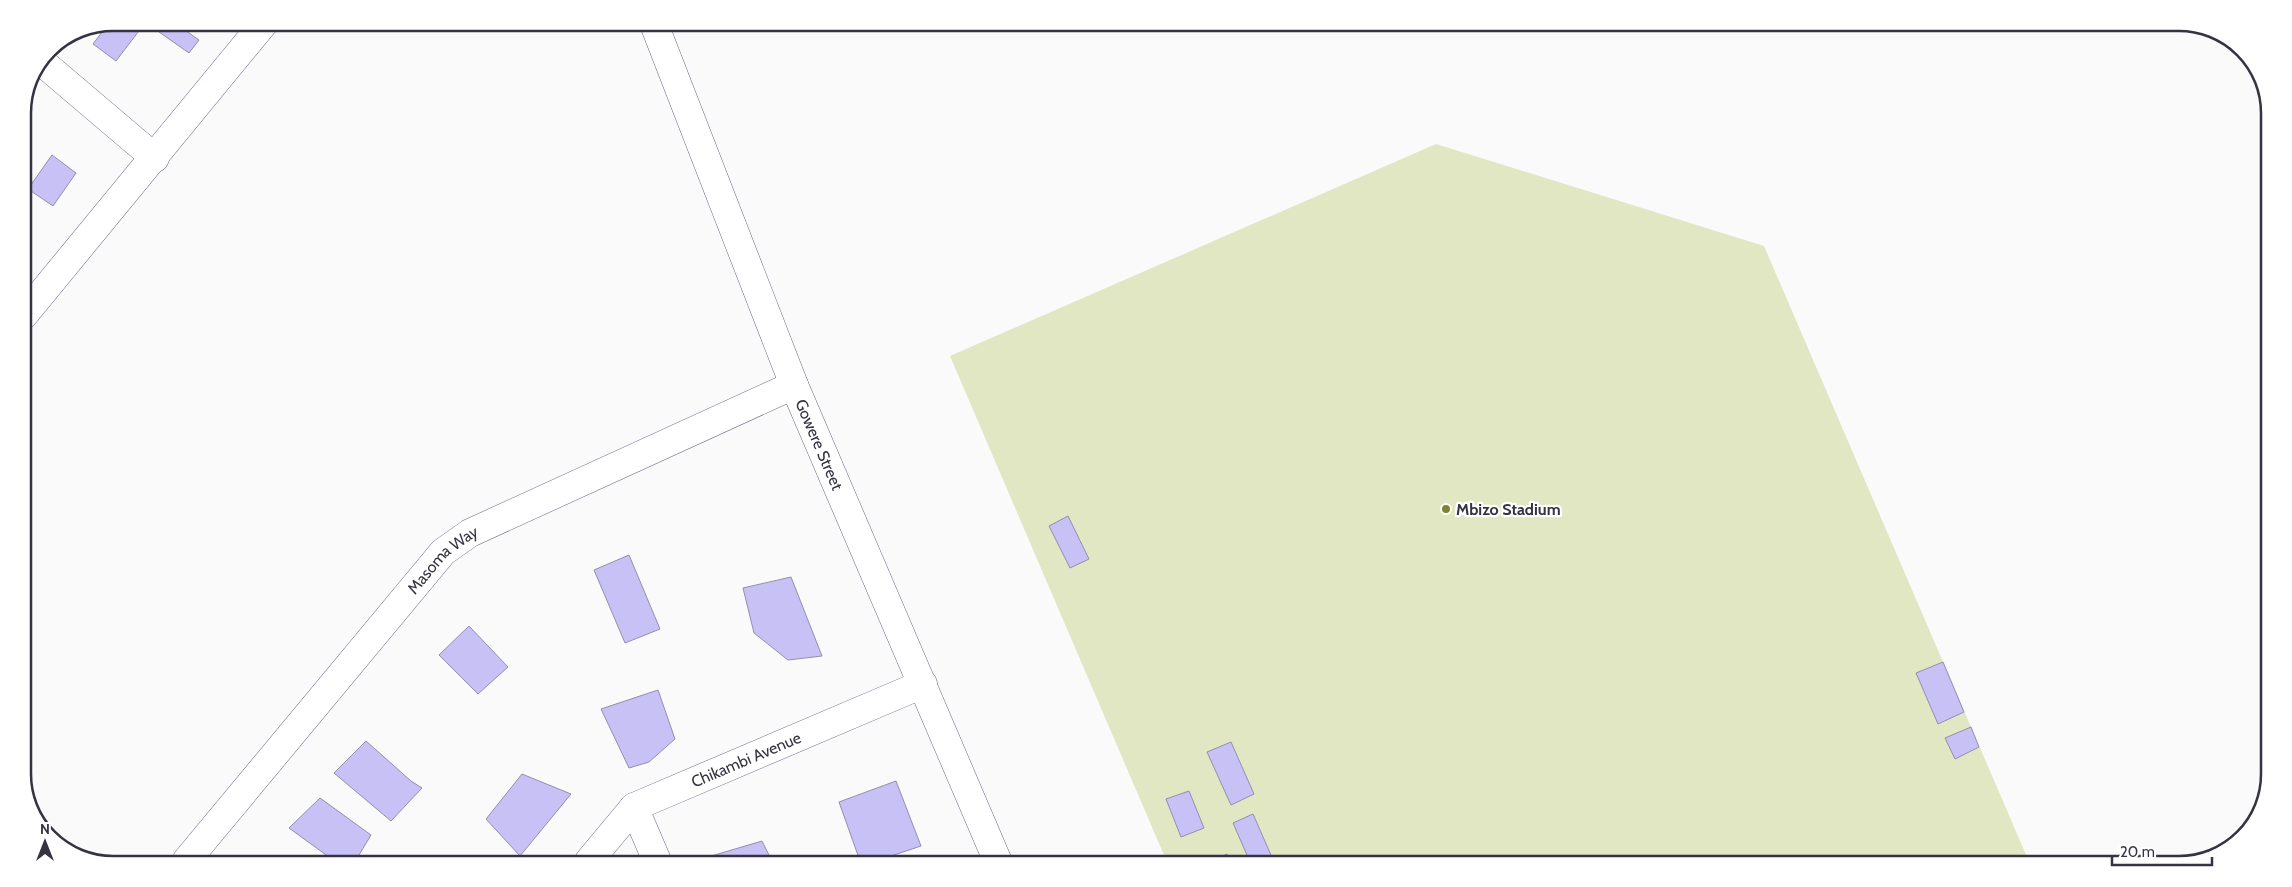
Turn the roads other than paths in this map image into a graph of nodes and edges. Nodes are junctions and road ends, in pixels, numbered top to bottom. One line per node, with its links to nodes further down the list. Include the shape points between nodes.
1 (258, 31): 4 (street)
2 (657, 31): 6 (street, Gowere Street)
3 (47, 66): 4 (street)
4 (155, 158): 5 (street)
5 (31, 306)
6 (794, 385): 7 (street, Gowere Street); 9 (street, Masoma Way, via 470,534 443,552)
7 (923, 684): 8 (street, Chikambi Avenue); 12 (street, Gowere Street)
8 (634, 807): 10 (street, Chikambi Avenue); 11 (street)
9 (190, 856)
10 (592, 856)
11 (655, 856)
12 (995, 856)

